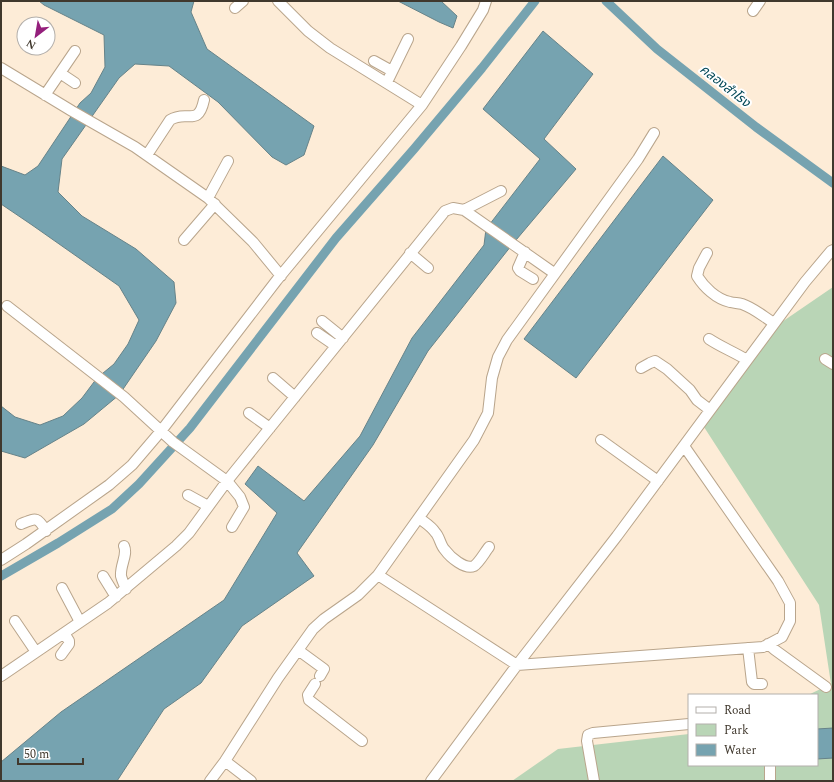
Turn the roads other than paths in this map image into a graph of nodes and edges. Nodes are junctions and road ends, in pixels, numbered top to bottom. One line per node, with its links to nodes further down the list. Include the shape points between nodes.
1 (278, 1): 11 (street, via 308,31 330,48)
2 (486, 1): 15 (street, via 461,46)
3 (760, 1): 4 (street)
4 (753, 11)
5 (408, 40): 9 (street)
6 (75, 52): 10 (street)
7 (374, 61): 9 (street)
8 (1, 68): 13 (street)
9 (392, 71): 11 (street)
10 (60, 73): 12 (street); 13 (street)
11 (386, 82): 15 (street)
12 (75, 83)
13 (45, 95): 17 (street)
14 (204, 100): 17 (street, via 202,111 198,115 175,117 170,120)
15 (422, 105): 29 (street)
16 (654, 133): 28 (street, via 638,160)
17 (147, 155): 20 (street)
18 (228, 161): 20 (street)
19 (501, 191): 21 (street)
20 (212, 201): 22 (street); 29 (street, via 253,242)
21 (464, 210): 24 (street); 25 (street, via 453,208 445,211)
22 (184, 240)
23 (833, 250): 33 (street)
24 (525, 252): 28 (street); 30 (street, via 518,268)
25 (410, 253): 27 (street); 35 (street)
26 (707, 253): 33 (street, via 698,268 697,276 702,284 715,295 729,302 741,303)
27 (428, 268)
28 (554, 273): 52 (street, via 498,357 492,378 488,413 474,440)
29 (280, 276): 45 (street)
30 (533, 279)
31 (7, 309): 45 (street, via 124,397)
32 (322, 321): 35 (street)
33 (774, 323): 38 (street)
34 (316, 333): 37 (street)
35 (343, 338): 37 (street)
36 (709, 339): 38 (street)
37 (336, 346): 41 (street)
38 (746, 360): 42 (street)
39 (641, 368): 42 (street, via 655,361 672,373)
40 (273, 378): 41 (street)
41 (295, 397): 44 (street)
42 (710, 410): 47 (street)
43 (249, 414): 44 (street)
44 (270, 428): 48 (street)
45 (161, 431): 48 (street); 55 (street, via 132,465 110,485)
46 (601, 440): 49 (street)
47 (684, 446): 49 (street); 67 (street, via 778,581 790,603 790,621 782,637)
48 (227, 481): 51 (street); 54 (street, via 240,497 244,507)
49 (658, 481): 72 (street)
50 (188, 494): 51 (street)
51 (208, 506): 62 (street, via 189,533 176,546)
52 (418, 518): 57 (street, via 434,530 445,550 464,565 475,565); 59 (street)
53 (21, 524): 55 (street, via 37,520)
54 (232, 527)
55 (46, 531): 58 (street)
56 (124, 546): 62 (street, via 126,552 121,576)
57 (489, 547)
58 (1, 560)
59 (378, 575): 69 (street, via 358,595 313,629); 72 (street)
60 (103, 576): 63 (street)
61 (62, 588): 65 (street)
62 (126, 588): 63 (street)
63 (116, 597): 65 (street)
64 (15, 622): 70 (street)
65 (80, 622): 66 (street)
66 (64, 633): 70 (street); 71 (street, via 69,644)
67 (768, 644): 68 (street); 75 (street)
68 (748, 648): 72 (street); 74 (street, via 752,682)
69 (298, 650): 77 (street, via 324,669 308,695 309,700); 78 (street)
70 (36, 652): 73 (street)
71 (60, 655)
72 (517, 665): 82 (street)
73 (1, 676)
74 (762, 684)
75 (826, 686)
76 (688, 724): 83 (street, via 588,735)
77 (362, 741)
78 (225, 761): 80 (street); 81 (street)
79 (770, 766): 84 (street)
80 (210, 781)
81 (251, 781)
82 (431, 781)
83 (594, 781)
84 (770, 781)

